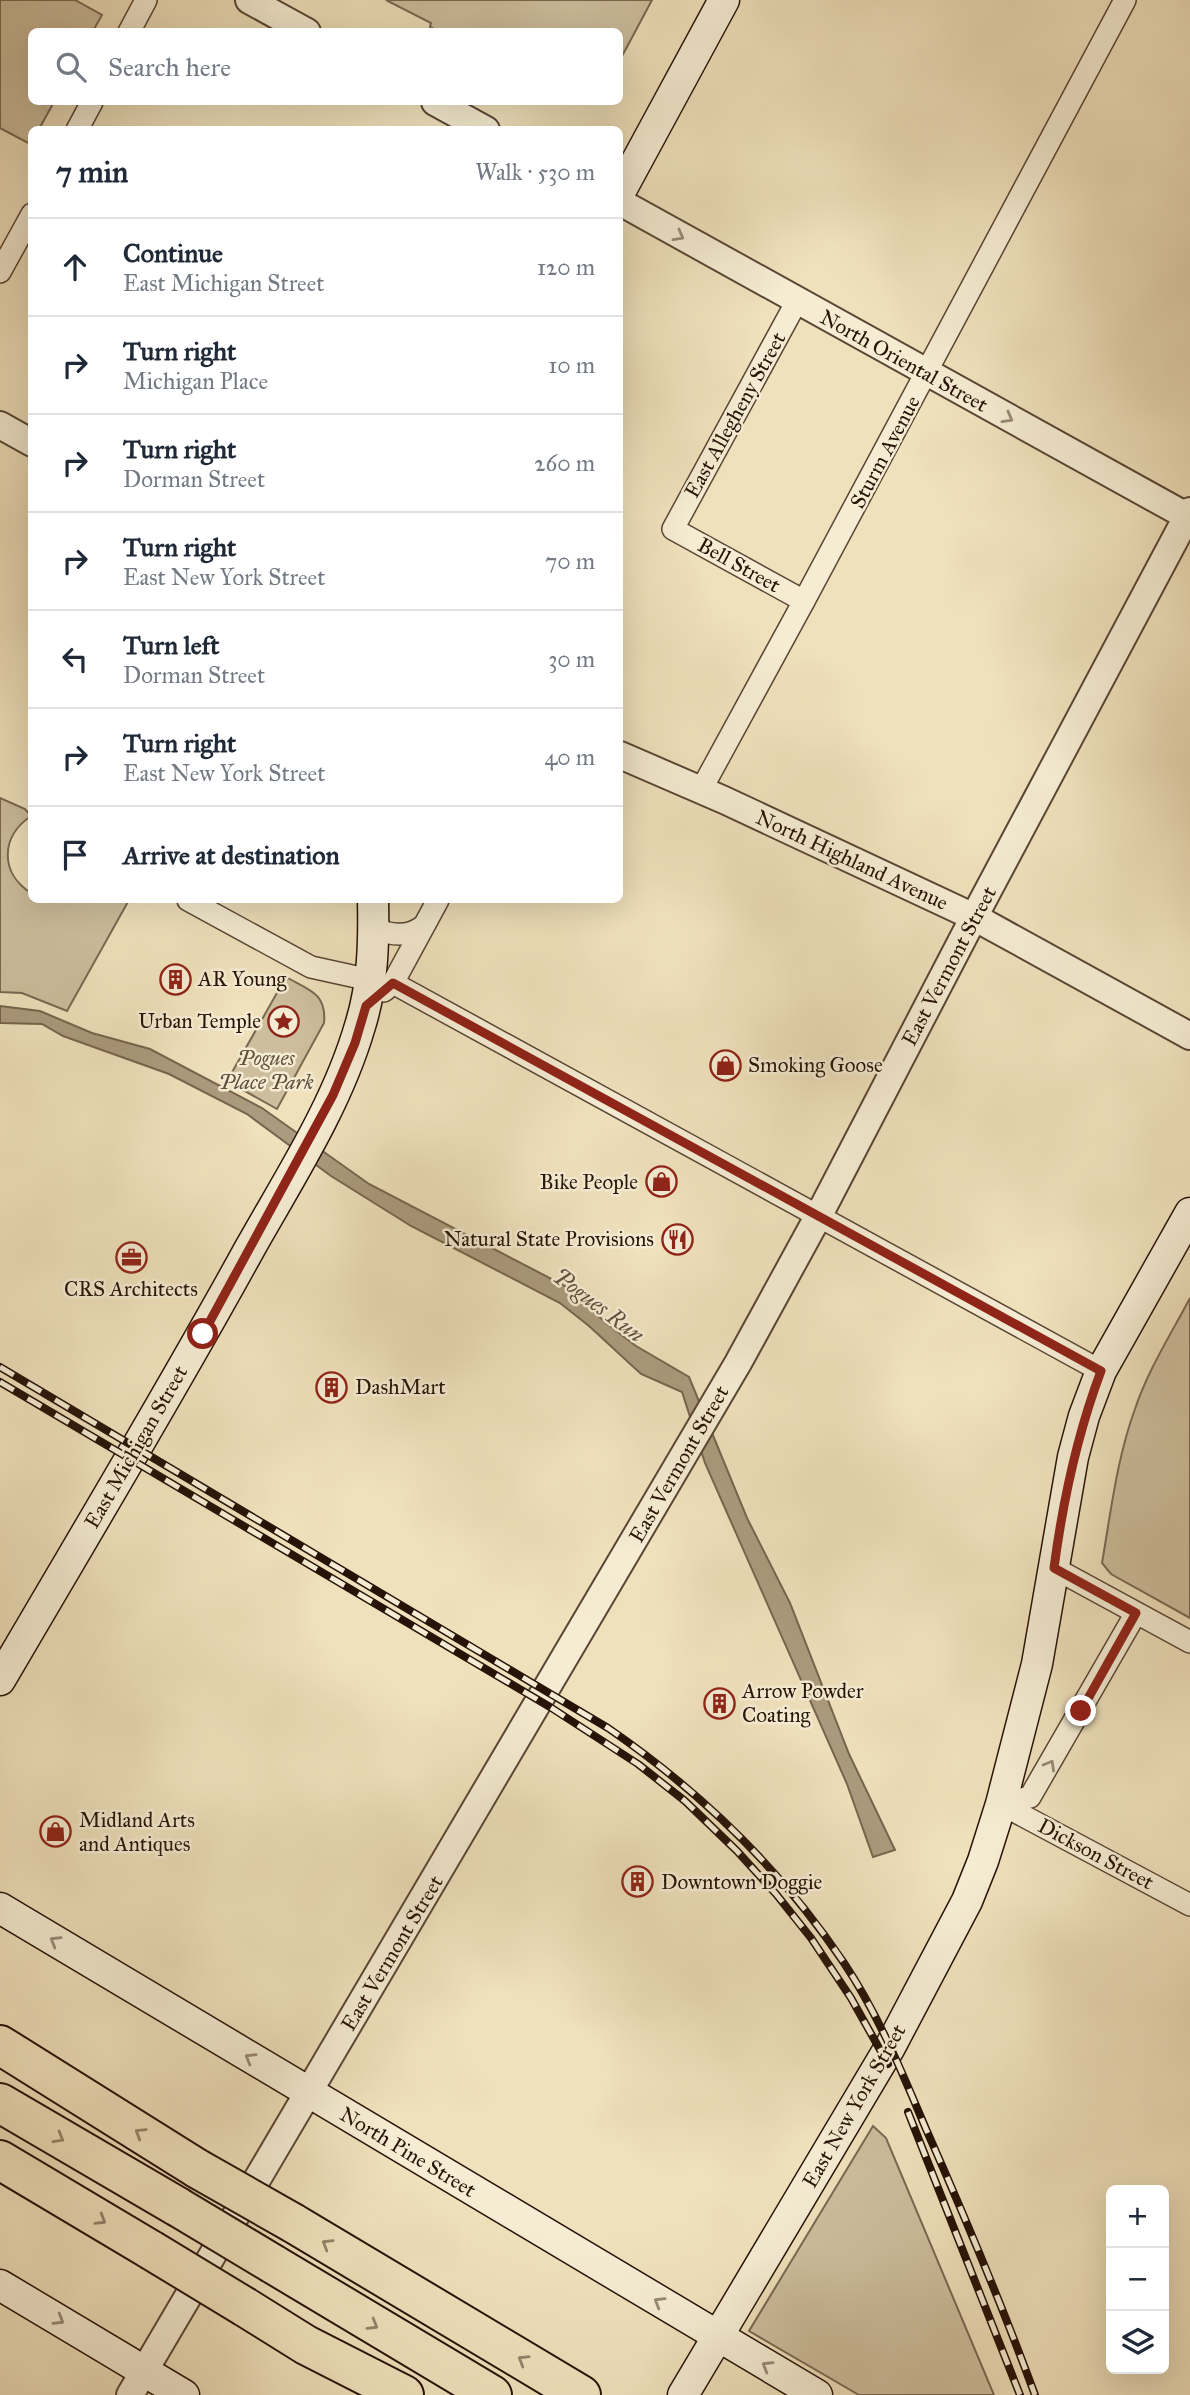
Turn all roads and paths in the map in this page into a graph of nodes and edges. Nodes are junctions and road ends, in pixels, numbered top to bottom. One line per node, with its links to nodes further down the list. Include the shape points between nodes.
1 (146, 0): 5 (street)
2 (249, 0): 6 (street)
3 (724, 0): 11 (main road)
4 (1125, 0): 16 (street, Sturm Avenue)
5 (131, 28)
6 (300, 28)
7 (90, 105): 9 (street)
8 (440, 105): 10 (street)
9 (79, 126)
10 (479, 126)
11 (623, 186)
12 (623, 204): 15 (street, North Oriental Street, one-way to 15)
13 (28, 221): 14 (street)
14 (0, 272)
15 (797, 301): 16 (street, North Oriental Street); 20 (street, East Allegheny Street)
16 (927, 373): 19 (street, North Oriental Street, one-way to 19); 21 (street, Sturm Avenue)
17 (0, 425): 18 (street)
18 (28, 441)
19 (1189, 515): 27 (street, East Vermont Street)
20 (673, 529): 21 (street, Bell Street)
21 (804, 601): 23 (street, Sturm Avenue)
22 (623, 756): 23 (street, North Highland Avenue)
23 (701, 790): 27 (street, North Highland Avenue)
24 (193, 903): 29 (street, via 306,965)
25 (436, 903): 28 (street)
26 (373, 914): 28 (street, via 388,934 412,934); 29 (main road, East Michigan Street)
27 (974, 917): 30 (street, North Highland Avenue); 32 (street, East Vermont Street)
28 (422, 928): 29 (street)
29 (376, 990): 32 (street); 37 (main road, East Michigan Street, via 341,1079 298,1162)
30 (1190, 1036)
31 (1190, 1213): 33 (main road, East New York Street)
32 (820, 1215): 33 (street); 42 (street, East Vermont Street, via 692,1444)
33 (1101, 1371): 34 (main road, East New York Street, via 1073,1457)
34 (1054, 1568): 35 (street); 38 (main road, East New York Street, via 1037,1664)
35 (1136, 1613): 36 (street); 38 (street, one-way to 35, via 1030,1797)
36 (1190, 1642)
37 (0, 1680)
38 (1001, 1804): 39 (street, Dickson Street); 46 (main road, East New York Street, via 967,1901 908,2015)
39 (1190, 1905)
40 (0, 1908): 42 (main road, North Pine Street, one-way to 40)
41 (0, 2045): 53 (highway, one-way to 41, bridge, via 198,2169)
42 (309, 2093): 46 (main road, North Pine Street, one-way to 42); 48 (street, East Vermont Street)
43 (0, 2104): 52 (highway, one-way to 52, bridge)
44 (0, 2160): 47 (highway, one-way to 47, bridge)
45 (0, 2285): 48 (main road, one-way to 48)
46 (718, 2336): 54 (main road, East New York Street); 55 (main road, North Pine Street, one-way to 46)
47 (306, 2345): 50 (highway); 51 (highway)
48 (137, 2383): 49 (main road)
49 (184, 2395)
50 (373, 2395)
51 (404, 2395)
52 (492, 2395)
53 (581, 2395)
54 (683, 2395)
55 (817, 2395)

